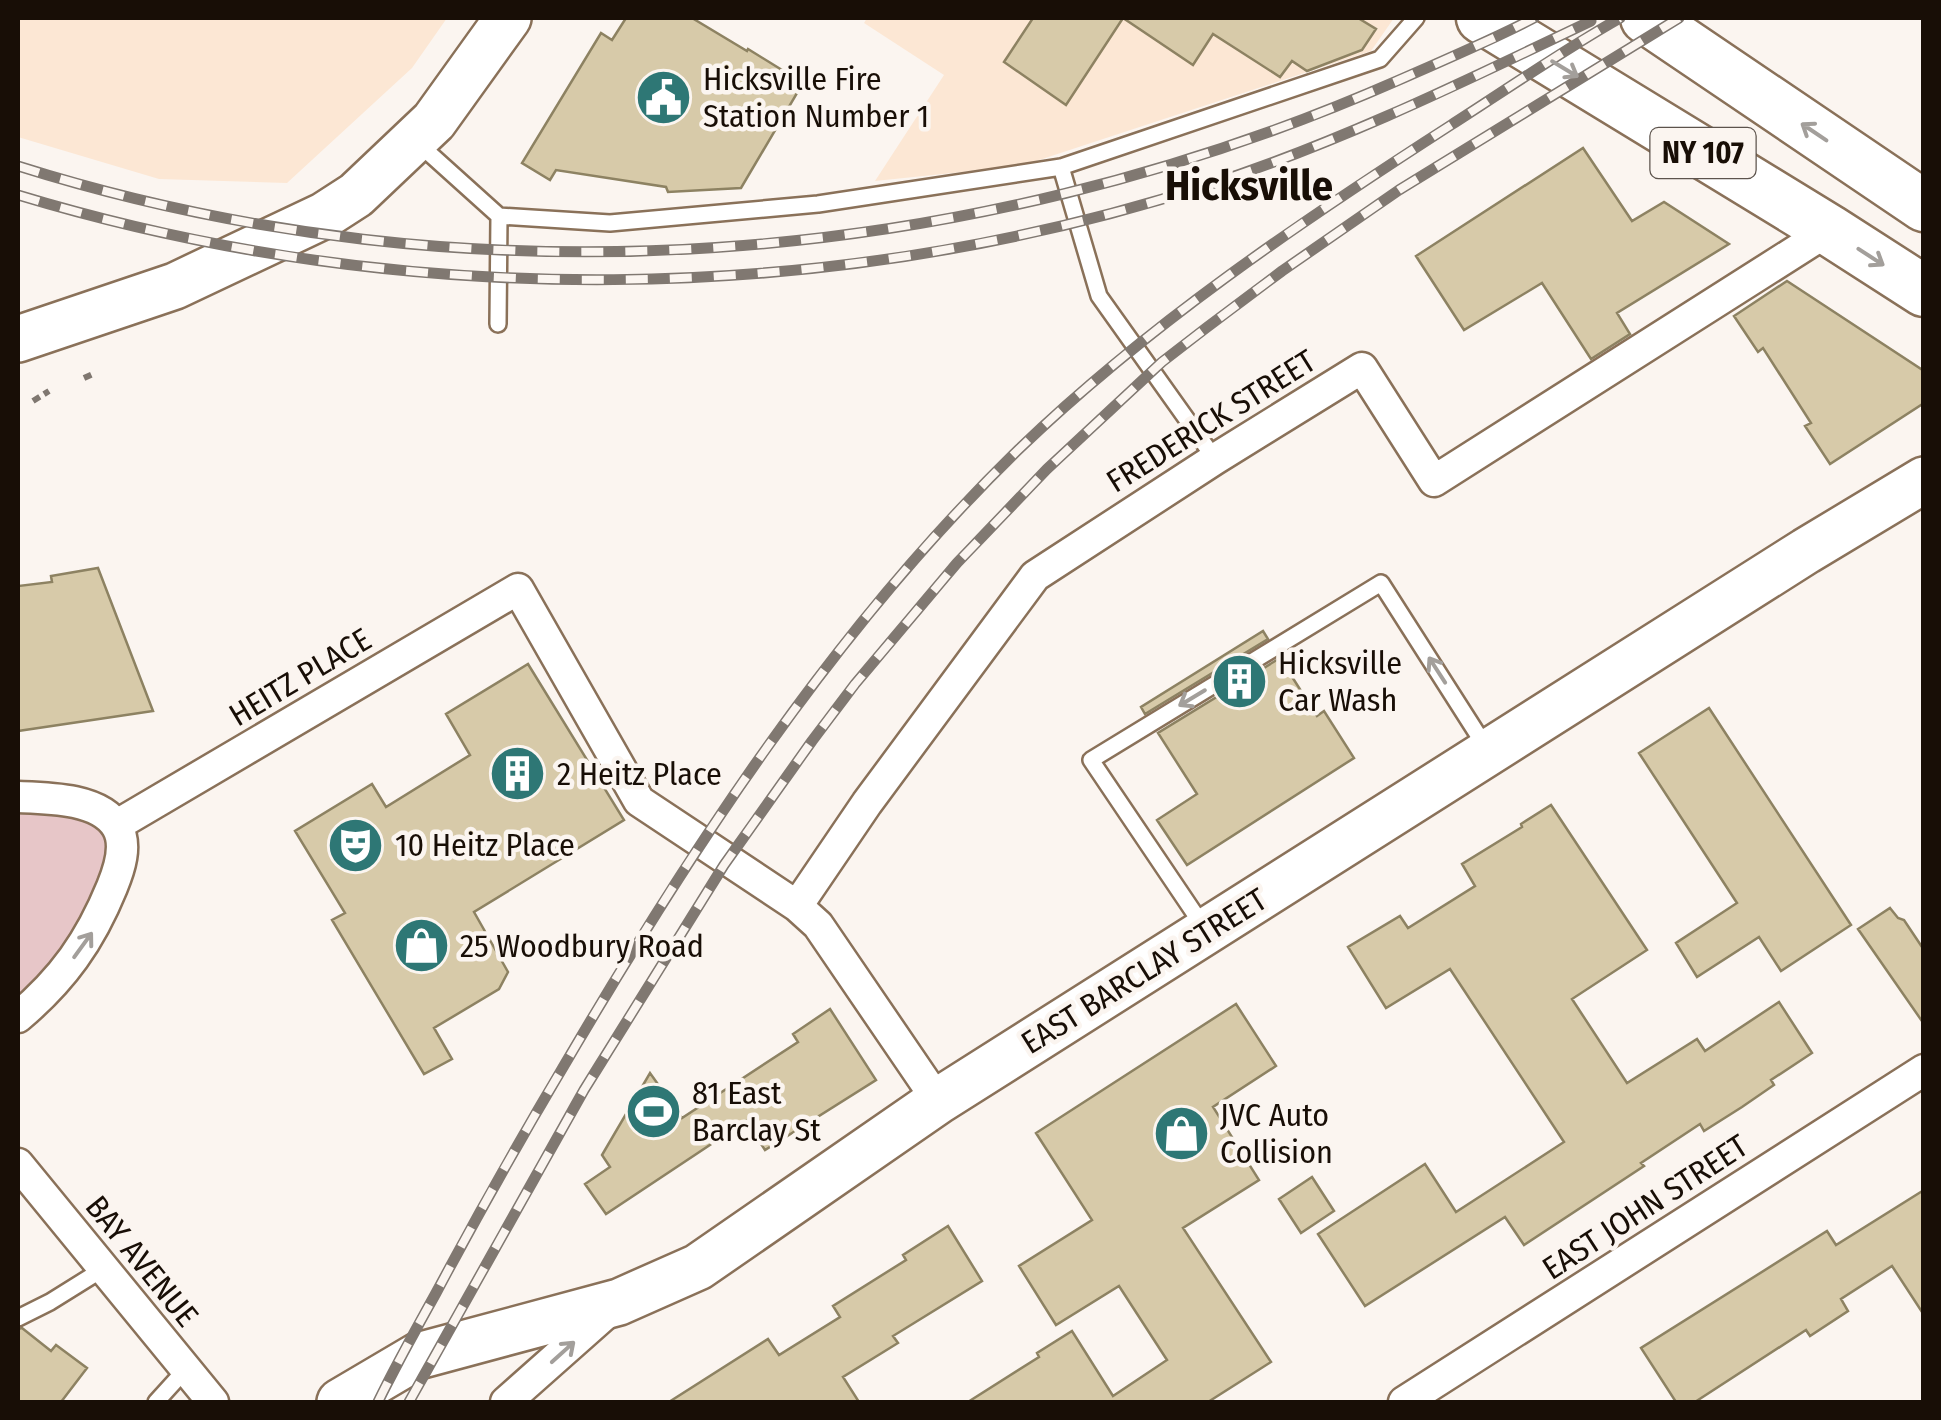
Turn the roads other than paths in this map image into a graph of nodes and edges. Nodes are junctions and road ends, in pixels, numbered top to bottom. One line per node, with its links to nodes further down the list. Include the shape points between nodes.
1 (508, 18): 5 (main road)
2 (1416, 18): 6 (lane, via 1380,59)
3 (1482, 18): 9 (main road, NY 107, one-way to 9)
4 (1646, 18): 7 (main road, NY 107, one-way to 4)
5 (415, 140): 8 (lane); 12 (main road, via 326,215 175,286)
6 (1061, 167): 8 (lane, via 818,204 610,224); 13 (lane, via 1099,296)
7 (1924, 206)
8 (499, 216): 11 (lane)
9 (1829, 230): 10 (main road, NY 107, one-way to 10); 13 (street, FREDERICK STREET, via 1434,481 1362,368)
10 (1924, 291)
11 (498, 324)
12 (18, 339)
13 (1215, 459): 18 (street, FREDERICK STREET, via 1035,576)
14 (1924, 480): 15 (main road, EAST BARCLAY STREET)
15 (1490, 752): 19 (main road, EAST BARCLAY STREET); 19 (lane, one-way to 19, via 1381,583 1091,760)
16 (18, 797): 17 (street, via 66,800)
17 (116, 825): 18 (street, HEITZ PLACE, via 518,588 639,801); 20 (street, one-way to 17, via 65,969 98,922 119,871)
18 (797, 906): 22 (street, via 818,925)
19 (1207, 931): 22 (main road, EAST BARCLAY STREET)
20 (18, 1016)
21 (1924, 1070): 32 (street, EAST JOHN STREET)
22 (938, 1101): 25 (main road, EAST BARCLAY STREET, via 698,1266)
23 (18, 1164): 24 (street, BAY AVENUE)
24 (103, 1269): 26 (lane); 27 (street, BAY AVENUE)
25 (619, 1302): 30 (main road, EAST BARCLAY STREET, via 418,1356); 31 (street, one-way to 25)
26 (18, 1318)
27 (186, 1369): 28 (lane); 29 (street, BAY AVENUE)
28 (156, 1402)
29 (213, 1402)
30 (340, 1402)
31 (506, 1402)
32 (1404, 1402)

